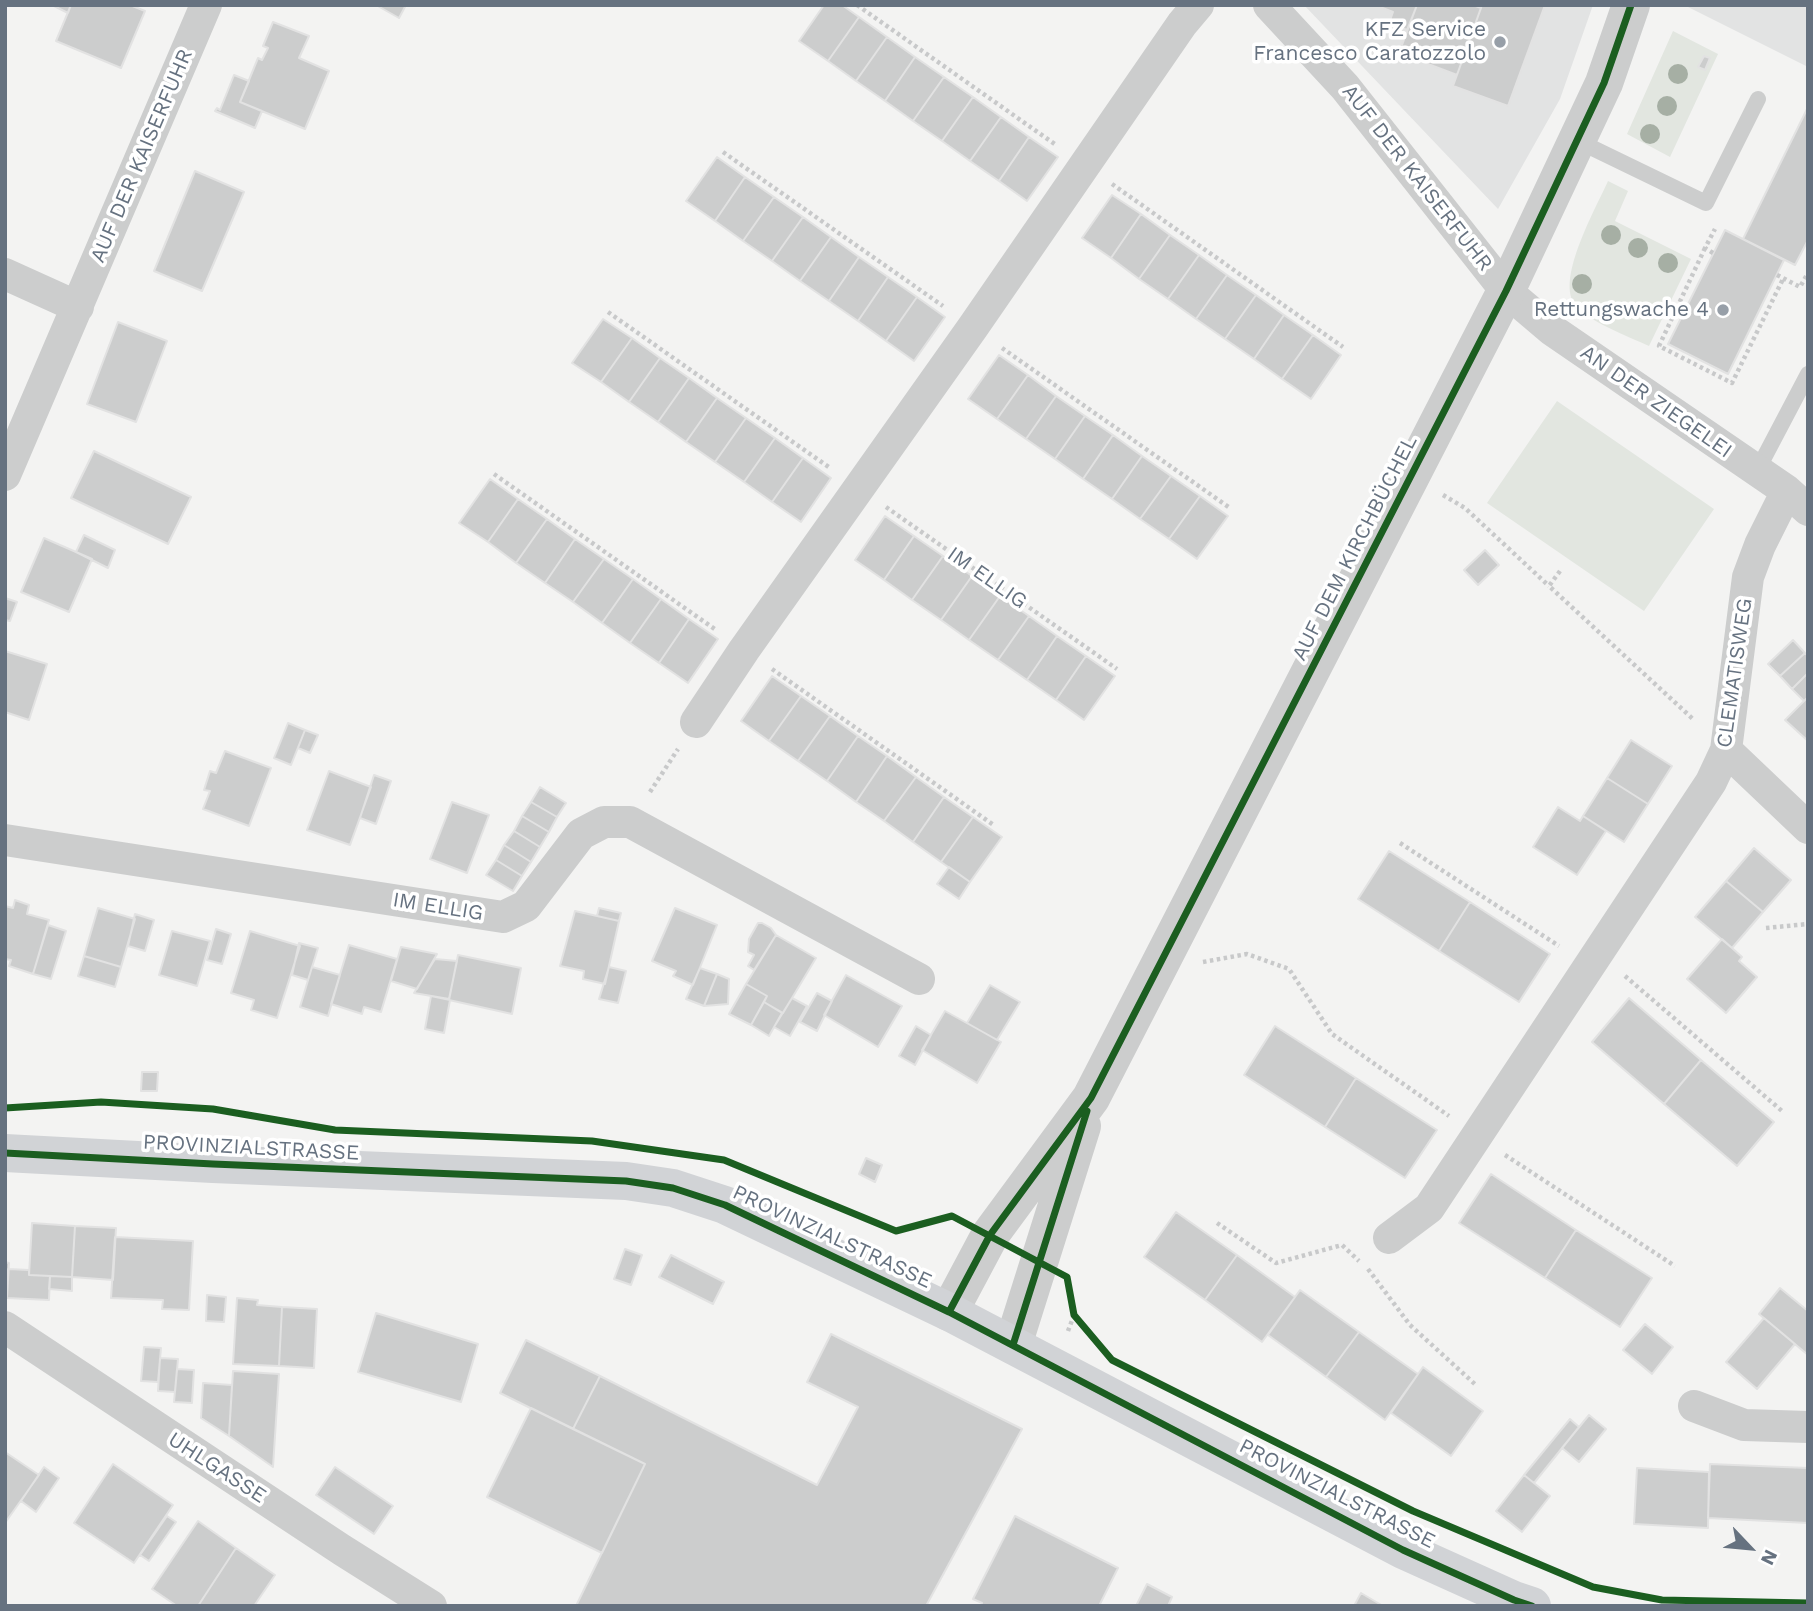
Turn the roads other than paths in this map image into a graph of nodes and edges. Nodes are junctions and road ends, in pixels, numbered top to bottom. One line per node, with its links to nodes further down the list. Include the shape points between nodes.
1 (206, 5): 9 (street, AUF DER KAISERFUHR)
2 (1198, 5): 14 (street)
3 (1269, 5): 8 (street, AUF DER KAISERFUHR, via 1345,87)
4 (1631, 5): 6 (street, AUF DEM KIRCHBÜCHEL, via 1604,83)
5 (1758, 99): 6 (lane, via 1706,203)
6 (1577, 141): 8 (street, AUF DEM KIRCHBÜCHEL)
7 (5, 274): 9 (street)
8 (1506, 291): 11 (street, AN DER ZIEGELEI, via 1552,330); 19 (street, AUF DEM KIRCHBÜCHEL)
9 (78, 307): 12 (street, AUF DER KAISERFUHR)
10 (1808, 374): 11 (lane)
11 (1757, 471): 13 (street, AN DER ZIEGELEI)
12 (5, 475)
13 (1797, 500): 15 (street, CLEMATISWEG, via 1760,545 1748,577)
14 (696, 723)
15 (1726, 750): 16 (street); 21 (street, CLEMATISWEG, via 1711,782 1429,1208)
16 (1808, 828)
17 (5, 840): 18 (street, IM ELLIG, via 503,917 526,906 581,834 604,822 630,822)
18 (919, 979)
19 (1091, 1098): 22 (street, AUF DEM KIRCHBÜCHEL, via 990,1235); 24 (street, AUF DEM KIRCHBÜCHEL)
20 (5, 1153): 22 (main road, PROVINZIALSTRASSE, via 626,1181 673,1188 725,1205)
21 (1389, 1237)
22 (949, 1312): 24 (main road, PROVINZIALSTRASSE)
23 (5, 1327): 27 (street, UHLGASSE)
24 (1013, 1345): 28 (main road, PROVINZIALSTRASSE, via 1403,1550)
25 (1693, 1406): 26 (street, via 1744,1424)
26 (1808, 1427)
27 (431, 1606)
28 (1532, 1606)

